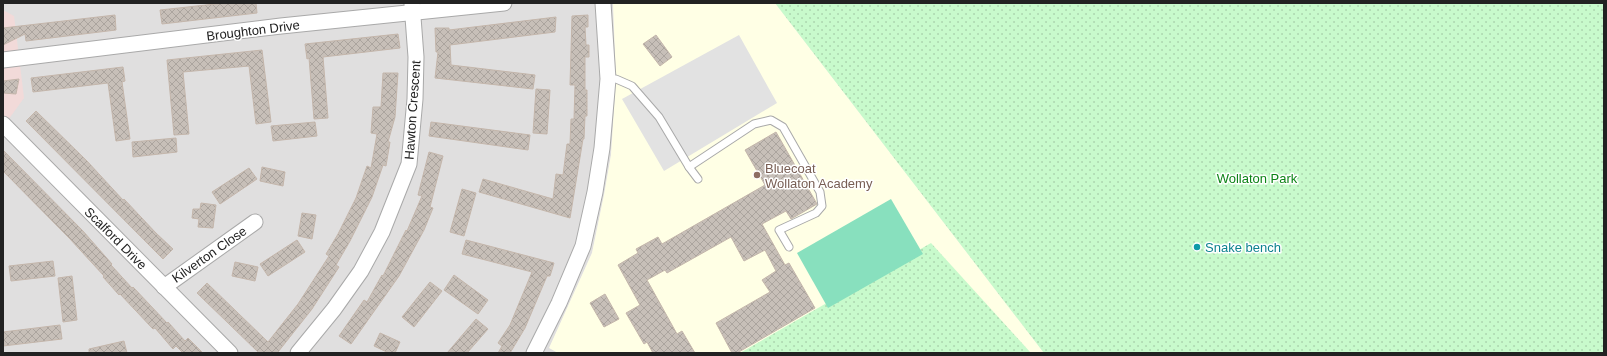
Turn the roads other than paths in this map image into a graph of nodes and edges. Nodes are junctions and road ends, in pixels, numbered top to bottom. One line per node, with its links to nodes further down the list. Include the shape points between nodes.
1 (504, 3): 3 (street, Broughton Drive)
2 (603, 3): 5 (street)
3 (412, 8): 4 (street, Broughton Drive); 13 (street, Hawton Crescent, via 416,57 409,164 382,232 361,271)
4 (3, 60)
5 (608, 79): 7 (lane, via 616,79 632,86 660,117); 14 (street, via 602,148 583,246)
6 (3, 124): 11 (street, Scalford Drive)
7 (689, 167): 8 (lane); 10 (lane, via 754,124 771,120 783,127 820,192 822,206 816,213 779,230)
8 (698, 178)
9 (255, 222): 11 (street, Kilverton Close)
10 (789, 247)
11 (164, 286): 12 (street, Scalford Drive)
12 (230, 353)
13 (298, 353)
14 (534, 353)

